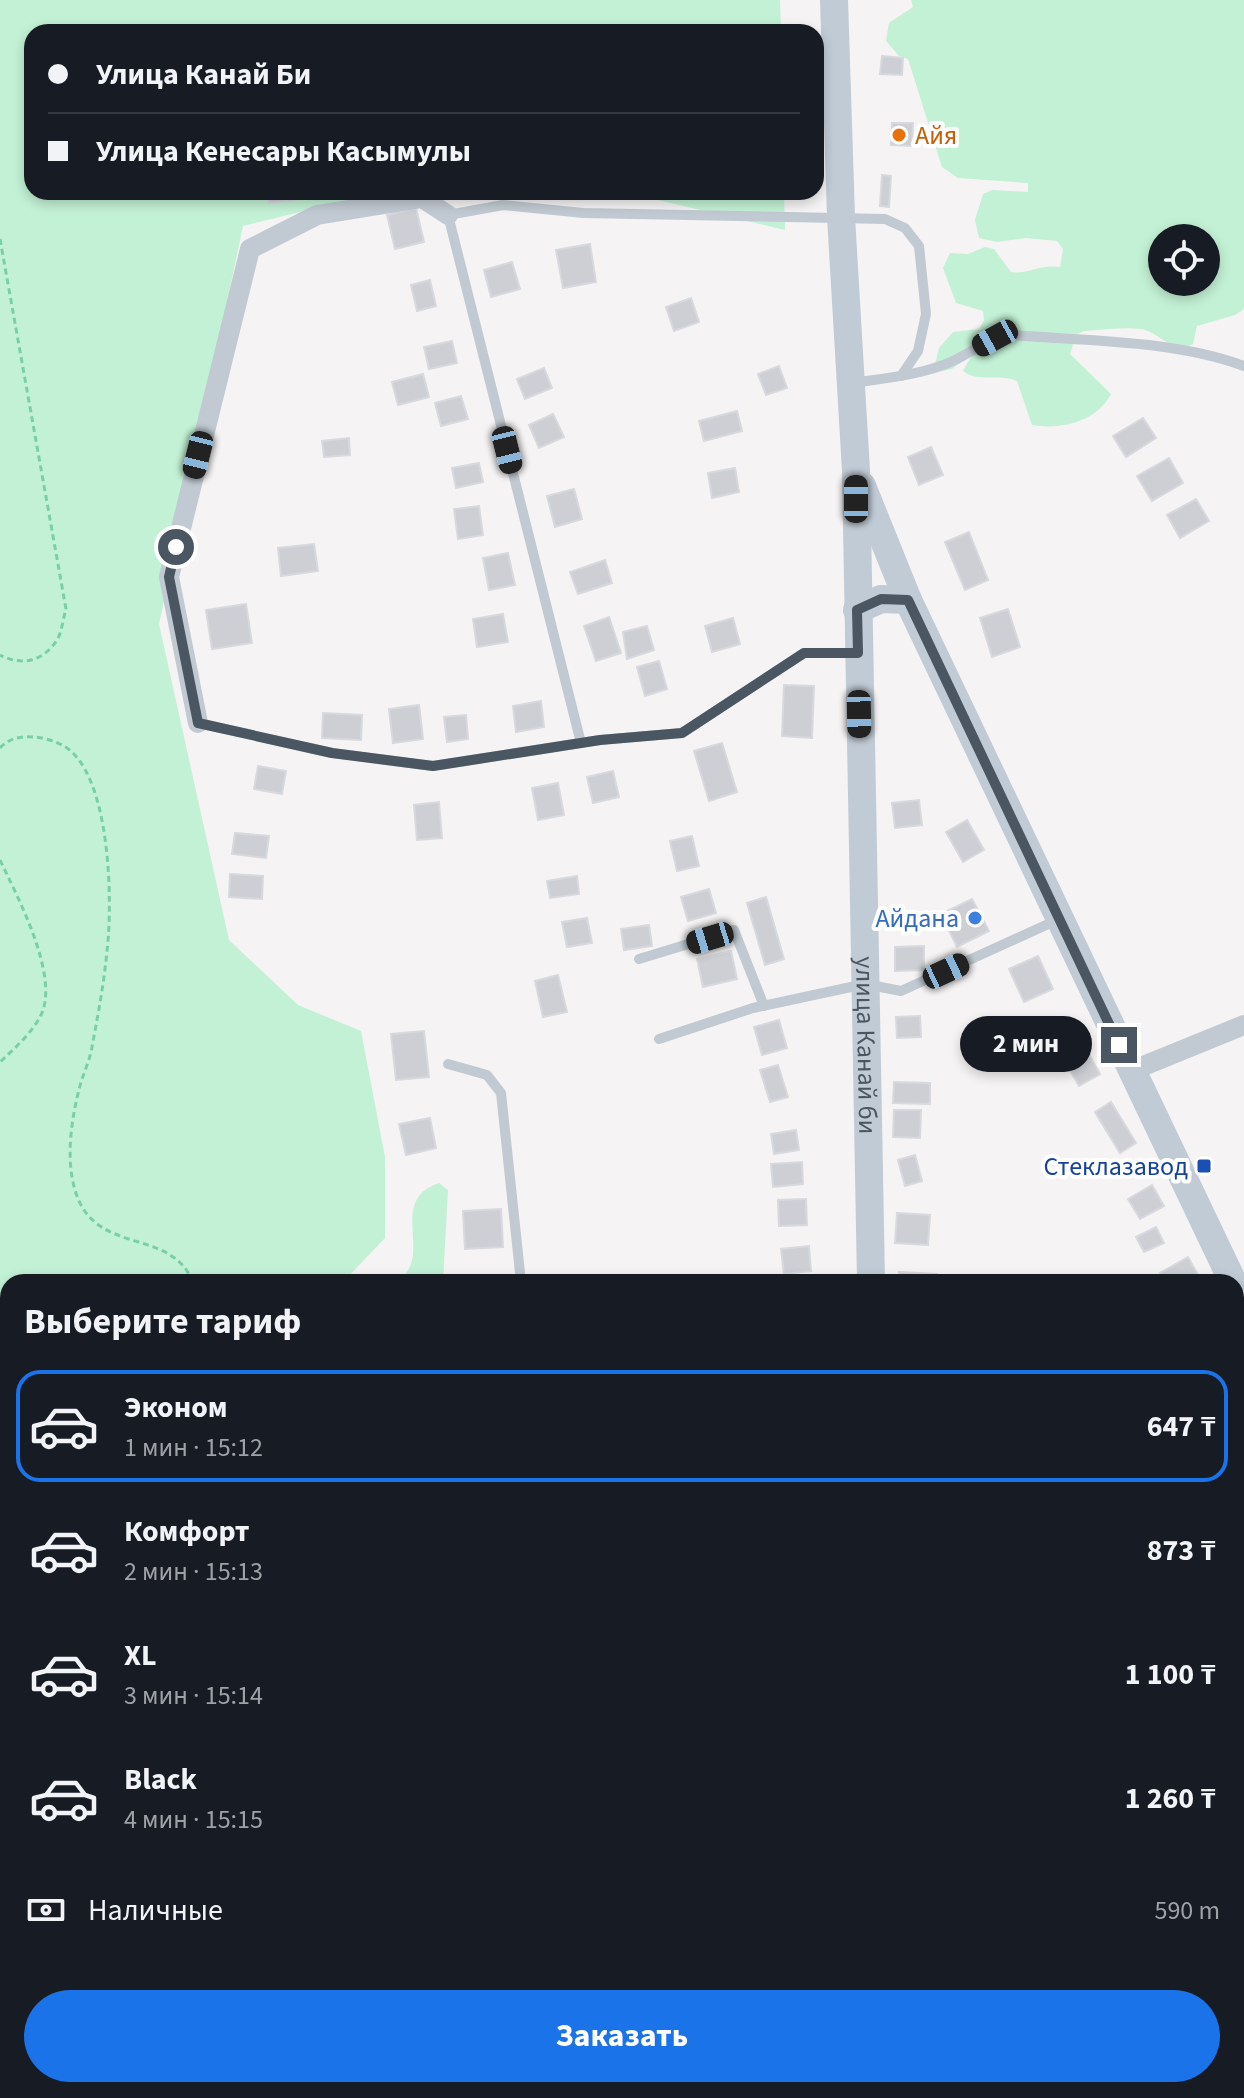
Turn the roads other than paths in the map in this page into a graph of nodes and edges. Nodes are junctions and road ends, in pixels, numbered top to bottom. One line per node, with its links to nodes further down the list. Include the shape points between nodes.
1 (834, 0): 5 (main road, улица Канай би)
2 (410, 200): 13 (street, via 317,215 250,249 169,577)
3 (425, 200): 4 (street)
4 (448, 215): 5 (lane, via 503,205 583,213); 14 (lane)
5 (841, 217): 7 (lane, via 885,219 905,228 919,246 926,314 918,351); 8 (main road, улица Канай би)
6 (1244, 366): 7 (lane, via 1165,348 1011,335 951,362)
7 (901, 376): 8 (lane)
8 (851, 384): 9 (main road, улица Канай би)
9 (856, 471): 10 (main road); 11 (main road, улица Канай би)
10 (908, 600): 11 (main road, via 881,599); 15 (main road)
11 (857, 610): 12 (main road, улица Канай би)
12 (858, 653): 14 (lane, via 804,653 682,733); 17 (main road, улица Канай би)
13 (198, 723): 14 (lane, via 332,753 433,766)
14 (581, 743)
15 (1059, 919): 17 (lane, via 901,991); 22 (main road)
16 (639, 959): 18 (lane, via 734,930)
17 (865, 984): 18 (lane); 24 (main road, улица Канай би)
18 (764, 1006): 20 (lane)
19 (1244, 1025): 22 (street)
20 (659, 1039)
21 (448, 1064): 23 (lane, via 487,1075 501,1093)
22 (1131, 1071): 25 (main road)
23 (520, 1274)
24 (871, 1274)
25 (1229, 1274)

